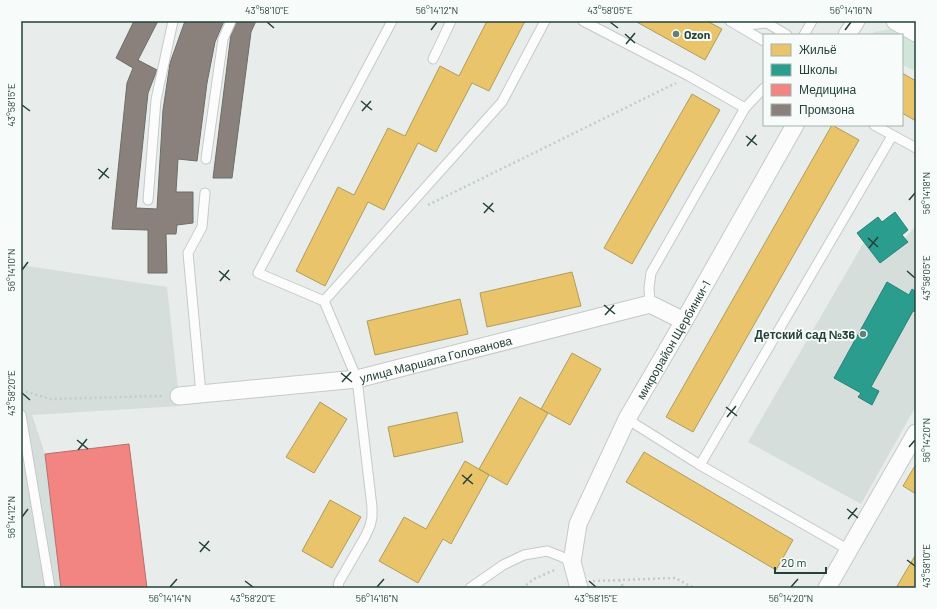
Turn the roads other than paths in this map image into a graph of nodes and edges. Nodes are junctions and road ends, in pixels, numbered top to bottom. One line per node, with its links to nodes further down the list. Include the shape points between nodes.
1 (173, 21): 26 (lane, via 156,100)
2 (231, 21): 24 (lane, via 223,39)
3 (392, 21): 27 (lane, via 258,273)
4 (451, 21): 17 (lane)
5 (544, 21): 27 (lane, via 502,102)
6 (583, 21): 19 (lane)
7 (730, 21): 11 (lane)
8 (812, 21): 14 (lane)
9 (856, 21): 15 (street)
10 (895, 21): 12 (street)
11 (739, 26): 13 (lane, via 766,23); 16 (lane)
12 (916, 33)
13 (785, 34)
14 (805, 34)
15 (848, 34)
16 (763, 39)
17 (433, 59)
18 (763, 89): 19 (lane)
19 (745, 108): 28 (lane, via 651,272)
20 (794, 126): 29 (street, микрорайон Щербинки-1)
21 (876, 126): 22 (lane)
22 (892, 136): 23 (lane); 36 (lane)
23 (916, 148)
24 (206, 159)
25 (205, 193): 31 (lane, via 202,227 188,253)
26 (148, 200)
27 (324, 301): 30 (lane)
28 (650, 304): 29 (street); 30 (street, улица Маршала Голованова)
29 (684, 321): 34 (street, микрорайон Щербинки-1)
30 (357, 379): 31 (street, улица Маршала Голованова); 41 (lane, via 372,517 365,537)
31 (201, 394): 32 (street, улица Маршала Голованова)
32 (180, 396)
33 (21, 415): 40 (lane)
34 (627, 419): 36 (lane); 38 (street, микрорайон Щербинки-1, via 578,524)
35 (916, 433): 37 (street)
36 (700, 465): 37 (lane)
37 (849, 550): 43 (street)
38 (572, 562): 39 (street); 42 (lane, via 546,551 524,555 503,565)
39 (578, 585)
40 (50, 588)
41 (338, 588)
42 (470, 588)
43 (827, 588)

